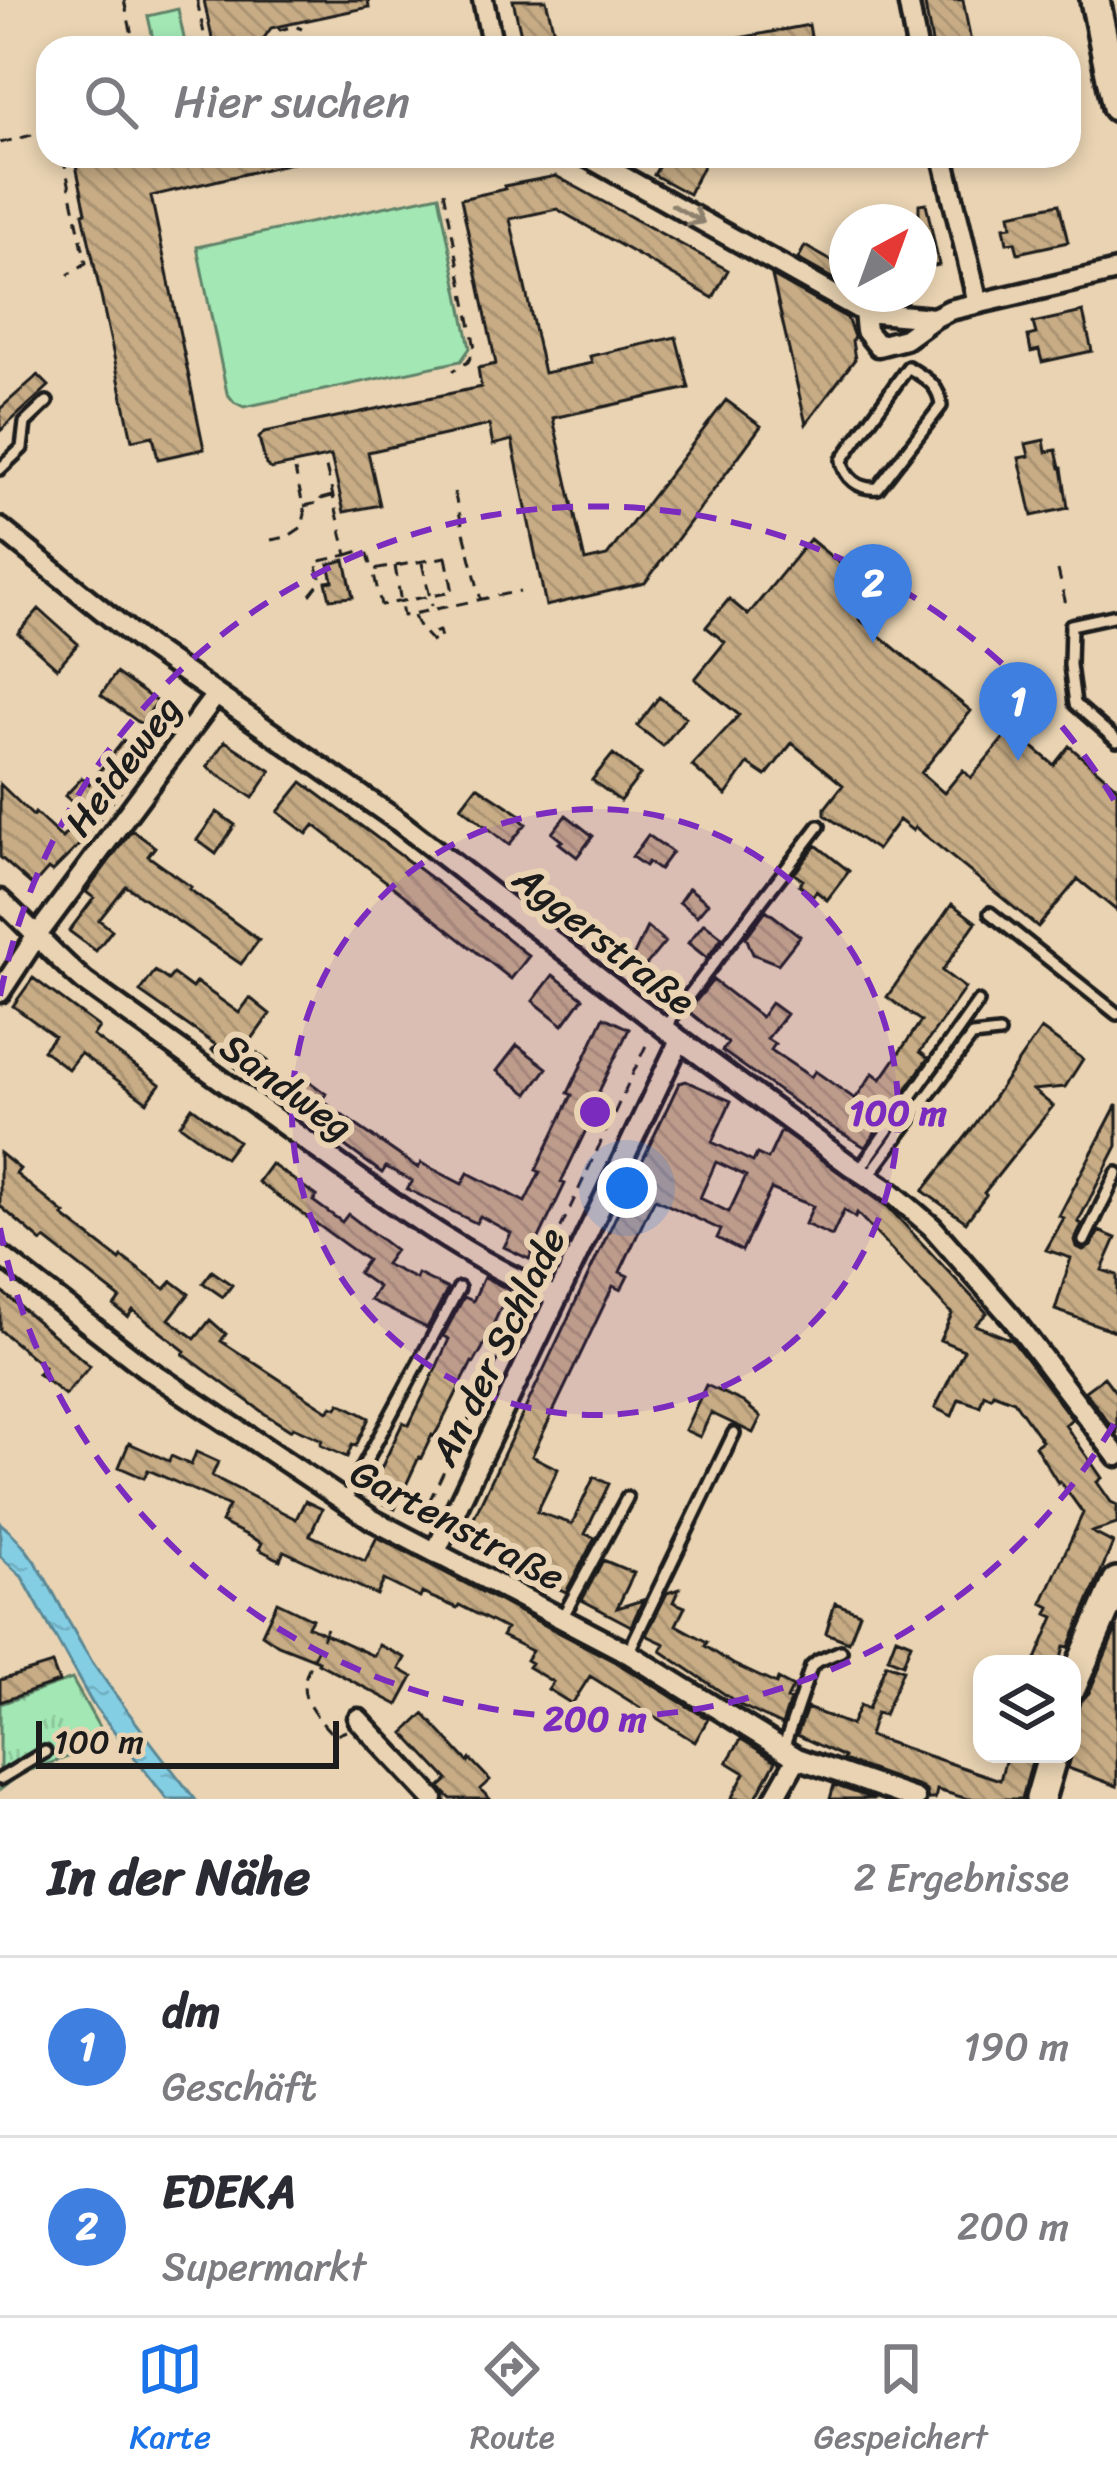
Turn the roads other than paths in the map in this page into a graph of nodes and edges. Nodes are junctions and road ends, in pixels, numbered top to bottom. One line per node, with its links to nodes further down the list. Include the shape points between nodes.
1 (483, 0): 4 (street)
2 (908, 0): 5 (street)
3 (1095, 0): 6 (main road)
4 (490, 36)
5 (913, 36)
6 (1117, 107)
7 (607, 168): 10 (street, one-way to 10)
8 (946, 168): 11 (street)
9 (1117, 271): 11 (street)
10 (829, 292)
11 (978, 303): 13 (street)
12 (864, 312): 13 (street); 13 (street, via 878,346)
13 (934, 318)
14 (47, 402): 16 (lane)
15 (844, 455): 15 (lane, via 908,368 934,385 941,406 878,488 848,477)
16 (0, 469)
17 (0, 528): 19 (street, Aggerstraße)
18 (1117, 615): 20 (lane, via 1071,625 1070,665 1075,704)
19 (215, 696): 24 (street, Heideweg); 29 (street, Aggerstraße, via 398,821)
20 (1117, 741)
21 (819, 826): 29 (lane)
22 (0, 900): 24 (street, Sandweg)
23 (990, 913): 27 (lane)
24 (38, 934): 25 (street, Heideweg); 35 (street, Sandweg, via 85,982 402,1210)
25 (0, 992)
26 (978, 1002): 31 (lane)
27 (1117, 1014)
28 (999, 1033): 31 (lane, via 972,1036)
29 (672, 1034): 31 (street, Aggerstraße); 35 (street, An der Schlade)
30 (1117, 1173): 32 (lane)
31 (864, 1174): 37 (street, Aggerstraße, via 932,1227)
32 (1084, 1241)
33 (0, 1255): 39 (street, Gartenstraße, via 144,1367)
34 (459, 1288): 39 (lane)
35 (557, 1297): 40 (street, An der Schlade)
36 (734, 1432): 44 (lane)
37 (1117, 1456)
38 (627, 1498): 42 (lane)
39 (344, 1502): 40 (street, Gartenstraße)
40 (436, 1551): 42 (street, Gartenstraße)
41 (1117, 1582): 45 (main road)
42 (562, 1618): 44 (street, Gartenstraße)
43 (842, 1652): 48 (lane, via 811,1667)
44 (628, 1653): 48 (street, Gartenstraße)
45 (1081, 1665)
46 (358, 1719): 51 (street)
47 (45, 1752): 50 (lane)
48 (790, 1753): 52 (street); 53 (street, Gartenstraße)
49 (1050, 1763): 54 (main road)
50 (0, 1779)
51 (433, 1799)
52 (774, 1799)
53 (915, 1799)
54 (1040, 1799)

